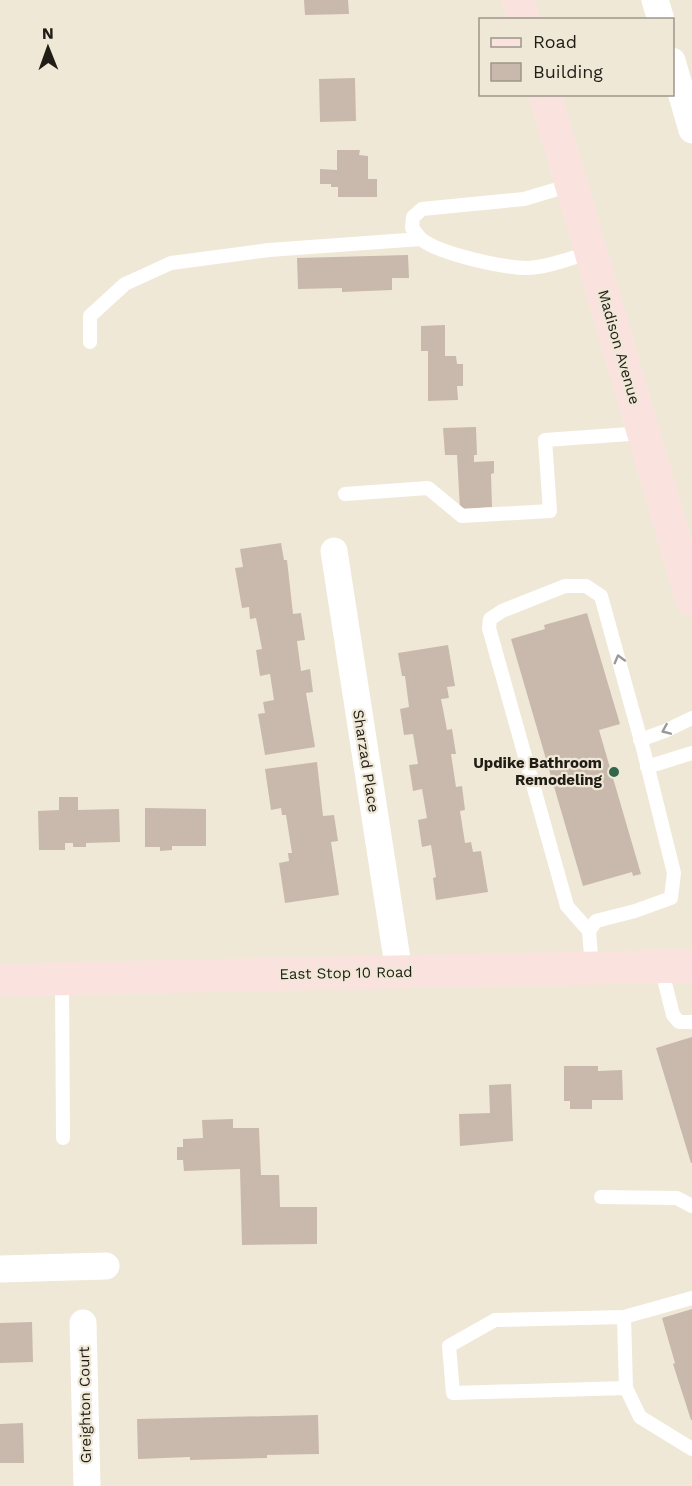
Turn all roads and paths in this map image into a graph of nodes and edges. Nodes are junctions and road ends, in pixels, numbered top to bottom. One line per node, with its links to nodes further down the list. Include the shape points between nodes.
1 (518, 0): 3 (street)
2 (655, 0): 4 (street)
3 (522, 18)
4 (660, 18)
5 (674, 68): 7 (street)
6 (546, 96): 8 (street, Madison Avenue)
7 (692, 130)
8 (572, 185): 9 (lane, via 524,199 422,209 413,217 412,228); 10 (street, Madison Avenue)
9 (421, 239): 10 (lane, via 474,260 527,268); 11 (lane, via 269,250 171,263 125,284 90,316)
10 (591, 252): 12 (street, Madison Avenue)
11 (90, 342)
12 (644, 433): 13 (lane, via 545,440 550,511 462,516 428,488); 15 (street, Madison Avenue)
13 (345, 494)
14 (334, 551): 23 (street, Sharzad Place)
15 (692, 600)
16 (692, 718): 17 (lane, one-way to 17)
17 (640, 740): 19 (lane); 20 (lane, one-way to 20, via 601,596 586,586 565,586 490,619 496,659 567,906)
18 (692, 753): 19 (lane)
19 (648, 767): 20 (lane, via 674,873 671,898 596,921)
20 (589, 931): 22 (lane)
21 (676, 966): 22 (street, East Stop 10 Road); 26 (lane, via 673,1015 679,1022)
22 (591, 968): 23 (street, East Stop 10 Road)
23 (399, 972): 24 (street, East Stop 10 Road)
24 (62, 979): 25 (street, East Stop 10 Road); 27 (lane)
25 (0, 980)
26 (692, 1022)
27 (63, 1138)
28 (601, 1197): 29 (lane, via 677,1198)
29 (692, 1206)
30 (106, 1266): 31 (street)
31 (0, 1269)
32 (692, 1298): 33 (lane)
33 (624, 1317): 35 (lane); 35 (lane, via 495,1320 448,1346 453,1393)
34 (83, 1323): 37 (street, Greighton Court)
35 (626, 1388): 36 (lane, via 640,1417)
36 (692, 1449)
37 (87, 1486)

